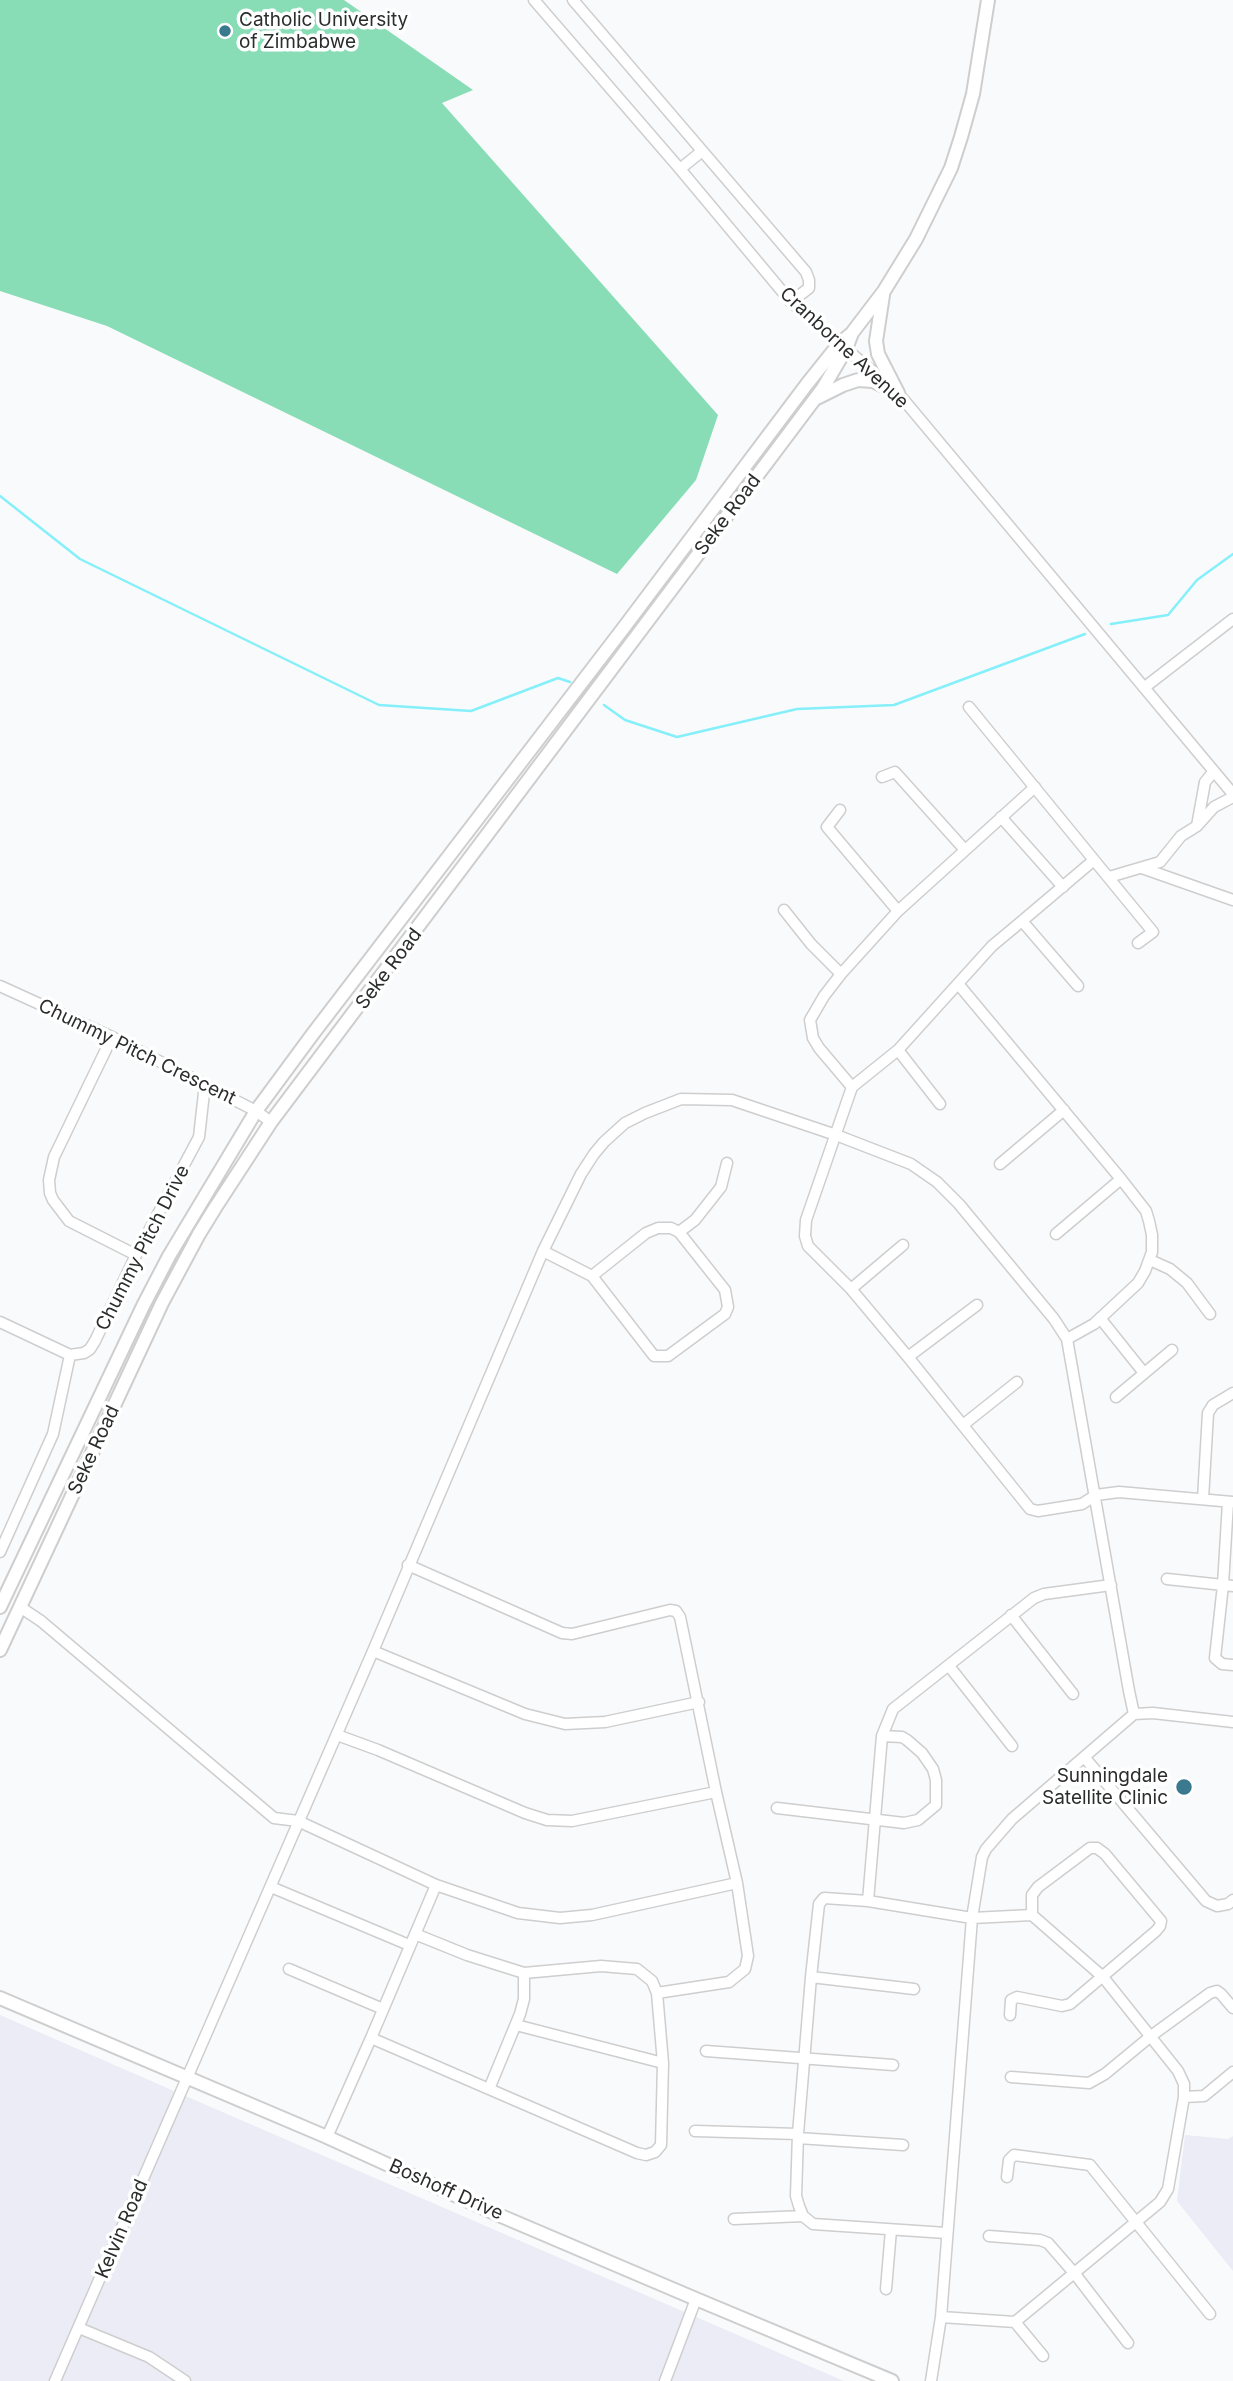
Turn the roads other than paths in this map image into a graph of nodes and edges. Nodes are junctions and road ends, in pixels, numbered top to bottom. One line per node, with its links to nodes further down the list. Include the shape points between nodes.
1 (534, 0): 5 (street, Cranborne Avenue)
2 (573, 0): 4 (street)
3 (988, 0): 6 (main road, Seke Road, via 973,94 951,168)
4 (701, 152): 5 (street); 7 (street, via 806,272 809,288)
5 (680, 169): 7 (street, Cranborne Avenue)
6 (884, 291): 8 (main road, Seke Road); 9 (main road, via 876,341)
7 (791, 302): 8 (street, Cranborne Avenue)
8 (843, 346): 9 (street, Cranborne Avenue); 10 (main road, Seke Road); 41 (main road, Seke Road, via 811,378)
9 (898, 393): 10 (main road, via 873,381 858,380); 12 (street, Cranborne Avenue)
10 (814, 400): 42 (main road, Seke Road)
11 (1233, 619): 12 (street)
12 (1145, 687): 14 (street, Cranborne Avenue)
13 (969, 707): 16 (street)
14 (1214, 771): 17 (street, Cranborne Avenue); 20 (street, via 1205,782)
15 (882, 777): 21 (street, via 895,772)
16 (1035, 787): 19 (street); 22 (street)
17 (1233, 795): 20 (street)
18 (840, 810): 28 (street, via 827,827)
19 (1002, 817): 21 (street); 25 (street)
20 (1197, 826): 23 (street, via 1181,836 1160,862)
21 (965, 850): 28 (street)
22 (1094, 860): 24 (street); 25 (street)
23 (1142, 869): 24 (street); 26 (street)
24 (1109, 877): 30 (street, via 1153,932)
25 (1063, 887): 29 (street)
26 (1233, 900)
27 (784, 910): 31 (street)
28 (898, 911): 31 (street)
29 (1022, 921): 32 (street, via 992,946); 33 (street)
30 (1138, 943)
31 (841, 974): 38 (street, via 810,1020 819,1048)
32 (959, 985): 36 (street); 40 (street)
33 (1077, 986)
34 (1, 989): 35 (street, Chummy Pitch Crescent)
35 (112, 1037): 37 (street, Chummy Pitch Crescent); 51 (street, via 54,1157 50,1193 69,1221)
36 (898, 1050): 38 (street); 39 (street)
37 (205, 1084): 41 (street, Chummy Pitch Crescent); 51 (street, Chummy Pitch Drive, via 199,1137)
38 (852, 1087): 43 (street)
39 (940, 1104)
40 (1064, 1110): 45 (street); 46 (street)
41 (256, 1111): 42 (street, Chummy Pitch Crescent); 76 (main road, Seke Road, via 143,1306)
42 (271, 1122): 77 (main road, Seke Road, via 199,1234 162,1303)
43 (836, 1135): 50 (street, Kelvin Road, via 732,1100 681,1099 645,1112 625,1123 594,1154); 54 (street, via 805,1236 808,1246); 59 (street, Kelvin Road, via 911,1164 937,1182)
44 (727, 1163): 47 (street, via 721,1187 695,1220)
45 (1000, 1164)
46 (1121, 1179): 48 (street); 52 (street, via 1146,1211 1152,1235)
47 (679, 1232): 53 (street, via 658,1228 646,1233); 53 (street, via 725,1290 728,1307 725,1314 668,1356 649,1352)
48 (1056, 1234)
49 (903, 1245): 54 (street)
50 (543, 1251): 53 (street); 72 (street, Kelvin Road)
51 (136, 1255): 61 (street, Chummy Pitch Drive, via 90,1349)
52 (1150, 1260): 56 (street, via 1187,1283); 57 (street, via 1131,1292)
53 (592, 1276)
54 (850, 1289): 62 (street)
55 (977, 1305): 62 (street)
56 (1210, 1314)
57 (1100, 1318): 59 (street); 63 (street)
58 (0, 1322): 61 (street)
59 (1067, 1339): 68 (street)
60 (1172, 1350): 63 (street)
61 (70, 1355): 71 (street, via 54,1434)
62 (908, 1357): 67 (street)
63 (1144, 1373): 66 (street)
64 (1017, 1382): 67 (street)
65 (1233, 1393): 69 (street, via 1208,1413)
66 (1115, 1397)
67 (962, 1425): 68 (street, via 1030,1509 1082,1504)
68 (1096, 1495): 69 (street, via 1119,1492); 74 (street)
69 (1203, 1499): 70 (street)
70 (1230, 1502): 75 (street)
71 (0, 1552)
72 (408, 1565): 80 (street, Kelvin Road); 84 (street, via 562,1633 676,1611)
73 (1167, 1579): 75 (street)
74 (1111, 1585): 78 (street, via 1044,1594); 85 (street)
75 (1228, 1585): 81 (street, via 1215,1658)
76 (0, 1607)
77 (20, 1607): 79 (main road, Seke Road); 94 (street, via 274,1818)
78 (1012, 1615): 82 (street); 83 (street)
79 (0, 1650)
80 (373, 1651): 84 (street, via 524,1714 565,1724 605,1722); 87 (street, Kelvin Road)
81 (1233, 1665)
82 (950, 1666): 88 (street, via 893,1709); 89 (street)
83 (1073, 1694)
84 (699, 1702): 91 (street)
85 (1135, 1714): 86 (street); 90 (street)
86 (1233, 1722)
87 (337, 1735): 91 (street, via 547,1820 572,1821); 94 (street, Kelvin Road)
88 (882, 1736): 93 (street); 93 (street, via 902,1737 931,1763 937,1802 912,1822)
89 (1012, 1746)
90 (1085, 1758): 98 (street, via 1206,1901 1217,1906); 101 (street, via 1012,1819 986,1849)
91 (716, 1792): 95 (street)
92 (777, 1808): 93 (street)
93 (876, 1818): 99 (street)
94 (298, 1821): 96 (street); 97 (street, Kelvin Road)
95 (737, 1883): 96 (street, via 560,1918 518,1913); 109 (street, via 748,1956 745,1969 729,1982)
96 (436, 1885): 102 (street)
97 (271, 1887): 103 (street); 122 (street, Kelvin Road)
98 (1233, 1900)
99 (868, 1901): 101 (street); 106 (street, via 821,1900)
100 (1032, 1915): 101 (street); 107 (street); 107 (street, via 1032,1895 1038,1887 1090,1848 1105,1854 1161,1921 1156,1931)
101 (972, 1918): 135 (street)
102 (415, 1934): 103 (street); 105 (street)
103 (409, 1945): 112 (street)
104 (289, 1969): 112 (street)
105 (524, 1973): 109 (street, via 601,1966 637,1969 652,1981); 114 (street, via 524,1998)
106 (811, 1977): 108 (street); 118 (street)
107 (1102, 1978): 113 (street, via 1062,2006 1013,1998); 115 (street)
108 (914, 1989)
109 (657, 1993): 119 (street)
110 (0, 1998): 122 (main road, Boshoff Drive)
111 (1233, 2008): 115 (street, via 1214,1991)
112 (383, 2009): 116 (street)
113 (1010, 2015)
114 (516, 2025): 119 (street); 124 (street)
115 (1151, 2036): 123 (street, via 1089,2084); 125 (street, via 1178,2071)
116 (371, 2038): 124 (street); 128 (street)
117 (706, 2051): 118 (street)
118 (806, 2058): 120 (street); 127 (street)
119 (663, 2063): 124 (street, via 661,2145 646,2155)
120 (893, 2065)
121 (1233, 2072): 125 (street, via 1203,2096)
122 (188, 2077): 128 (main road, Boshoff Drive); 143 (street, Kelvin Road)
123 (1011, 2077)
124 (489, 2089)
125 (1184, 2097): 133 (street, via 1166,2194)
126 (695, 2131): 127 (street)
127 (798, 2136): 129 (street); 131 (street, via 796,2196)
128 (327, 2137): 139 (main road, Boshoff Drive)
129 (903, 2145)
130 (1007, 2177): 133 (street, via 1014,2155 1085,2164)
131 (803, 2216): 132 (street); 134 (street, via 813,2224)
132 (734, 2219)
133 (1137, 2223): 137 (street); 140 (street)
134 (891, 2230): 135 (street); 138 (street)
135 (947, 2233): 141 (street)
136 (989, 2236): 137 (street, via 1045,2241)
137 (1075, 2274): 142 (street); 144 (street)
138 (886, 2289)
139 (696, 2299): 148 (street); 149 (main road, Boshoff Drive)
140 (1210, 2314)
141 (941, 2316): 142 (street); 150 (street)
142 (1015, 2322): 145 (street)
143 (79, 2329): 146 (street, Kelvin Road); 147 (street, via 149,2357)
144 (1128, 2343)
145 (1043, 2356)
146 (55, 2381)
147 (184, 2381)
148 (665, 2381)
149 (892, 2381)
150 (930, 2381)

